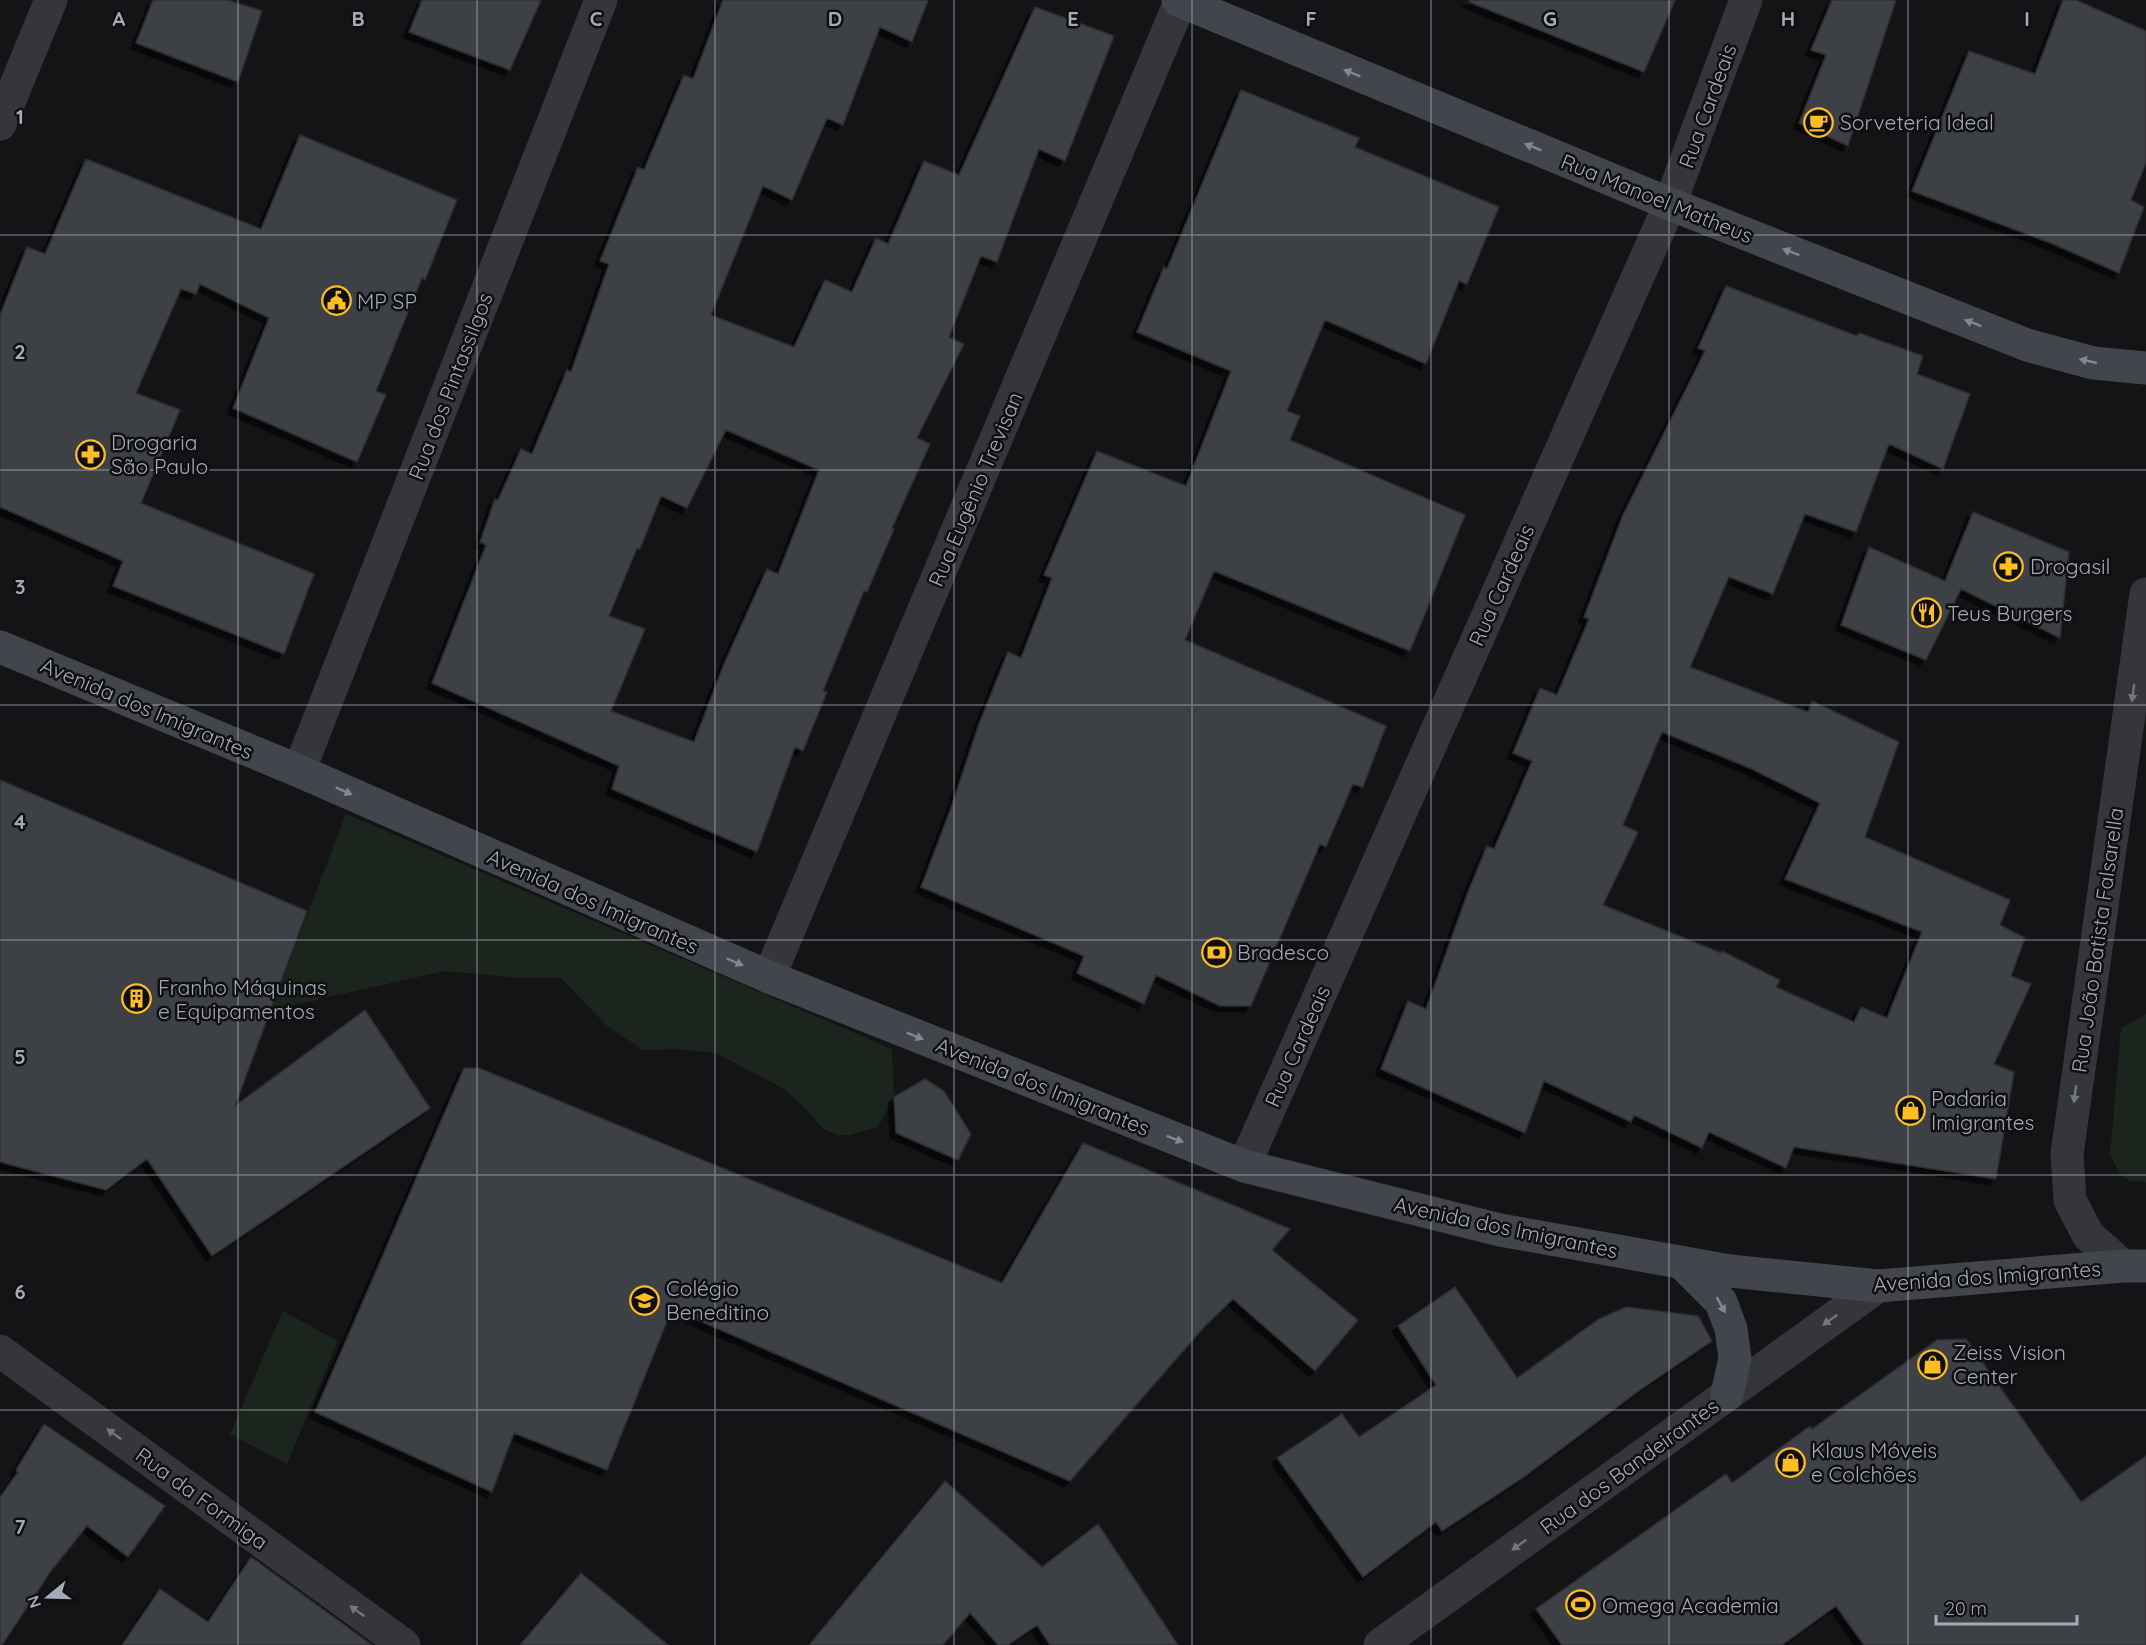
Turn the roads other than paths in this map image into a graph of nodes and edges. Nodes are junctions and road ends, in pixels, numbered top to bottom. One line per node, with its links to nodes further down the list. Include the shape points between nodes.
1 (51, 0): 5 (street)
2 (602, 0): 10 (street, Rua dos Pintassilgos)
3 (1180, 0): 6 (main road, Rua Manoel Matheus, one-way to 3); 11 (street, Rua Eugênio Trevisan)
4 (1746, 0): 6 (street, Rua Cardeais)
5 (0, 124)
6 (1670, 204): 7 (main road, Rua Manoel Matheus, one-way to 6, via 2093,363 2027,345); 12 (street, Rua Cardeais)
7 (2146, 368)
8 (2146, 594): 14 (street, Rua João Batista Falsarella, one-way to 14, via 2067,1154 2070,1200 2083,1227 2088,1235)
9 (0, 647): 10 (main road, Avenida dos Imigrantes)
10 (299, 771): 11 (main road, Avenida dos Imigrantes, one-way to 11)
11 (769, 977): 12 (main road, Avenida dos Imigrantes, one-way to 12)
12 (1244, 1166): 13 (main road, Avenida dos Imigrantes, via 1500,1230)
13 (1682, 1262): 15 (main road, Avenida dos Imigrantes); 17 (main road, one-way to 17, via 1722,1302 1735,1358)
14 (2135, 1266): 15 (main road, Avenida dos Imigrantes)
15 (1878, 1286): 17 (street, Rua dos Bandeirantes, one-way to 17)
16 (0, 1351): 18 (street, Rua da Formiga, one-way to 16)
17 (1727, 1395): 19 (street, Rua dos Bandeirantes, one-way to 19)
18 (404, 1645)
19 (1380, 1645)

